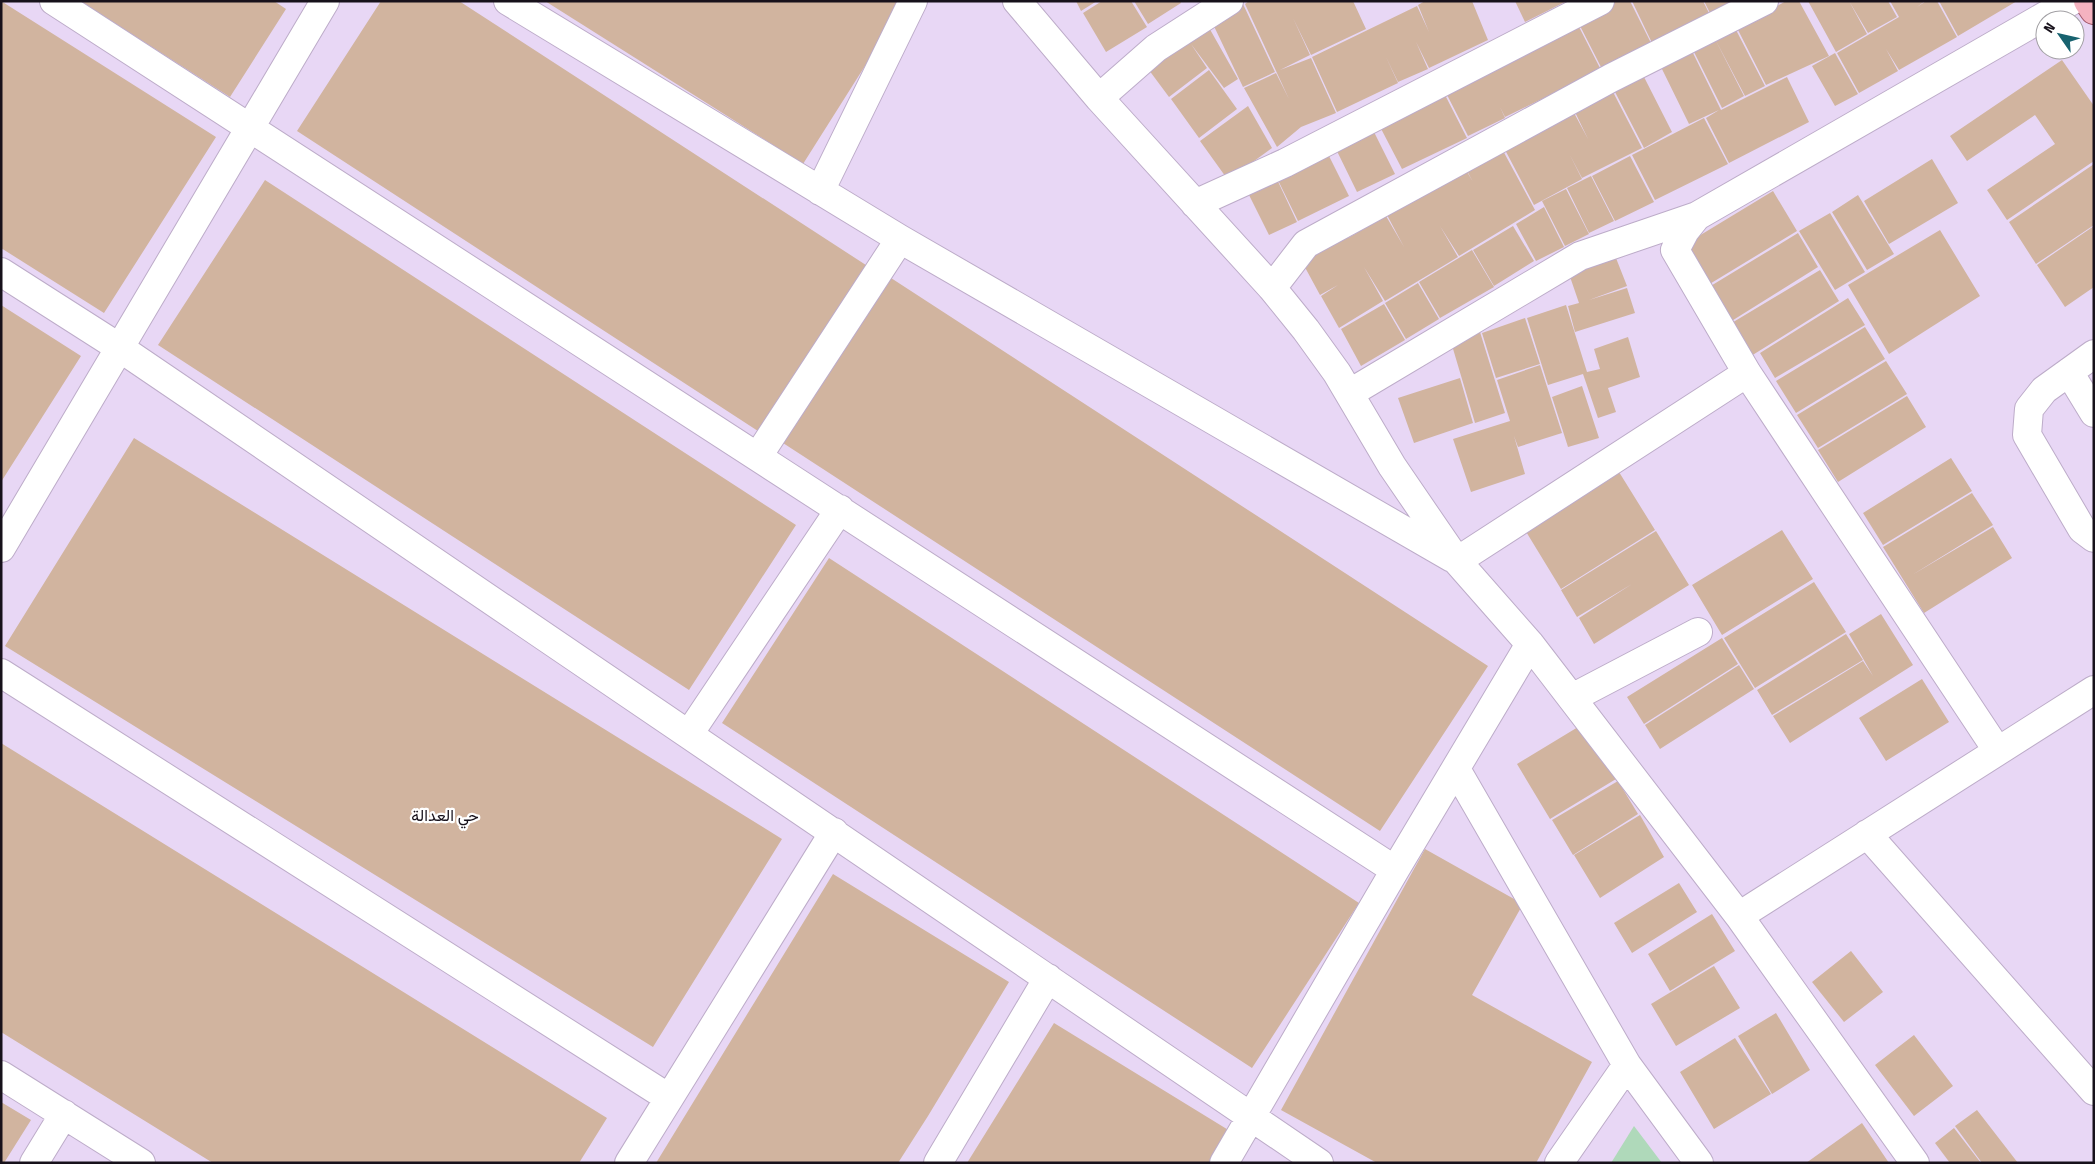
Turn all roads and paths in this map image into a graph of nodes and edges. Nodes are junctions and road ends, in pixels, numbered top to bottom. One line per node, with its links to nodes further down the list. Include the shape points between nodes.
1 (54, 1): 13 (street)
2 (324, 1): 13 (street)
3 (508, 1): 14 (street)
4 (913, 1): 14 (street)
5 (1017, 1): 12 (street)
6 (1229, 1): 12 (street, via 1156,48)
7 (1600, 1): 15 (street, via 1285,163)
8 (1764, 1): 19 (street, via 1611,78 1306,244)
9 (2071, 1): 16 (street)
10 (2088, 1): 11 (main road)
11 (2094, 10)
12 (1099, 98): 15 (street)
13 (250, 128): 20 (street); 26 (street)
14 (820, 191): 17 (street)
15 (1195, 204): 19 (street)
16 (1697, 216): 23 (street, via 1675,250); 24 (street, via 1580,256)
17 (900, 240): 26 (street); 30 (street)
18 (1, 272): 20 (street)
19 (1272, 288): 24 (street)
20 (120, 348): 29 (street); 36 (street)
21 (2094, 354): 22 (street)
22 (2069, 372): 25 (street); 28 (street, via 2044,390 2028,409 2027,435 2082,529)
23 (1747, 373): 30 (street); 37 (street)
24 (1350, 393): 30 (street, via 1392,466)
25 (2094, 413)
26 (758, 456): 27 (street)
27 (840, 509): 36 (street); 41 (street)
28 (2094, 538)
29 (1, 548)
30 (1457, 561): 32 (street)
31 (1698, 632): 35 (street)
32 (1530, 644): 35 (street); 38 (street)
33 (1, 673): 47 (street)
34 (2094, 690): 37 (street)
35 (1572, 698): 42 (street)
36 (689, 734): 39 (street)
37 (1997, 750): 40 (street)
38 (1456, 768): 41 (street); 44 (street)
39 (834, 832): 43 (street); 47 (street)
40 (1868, 834): 42 (street); 46 (street)
41 (1395, 870): 49 (street)
42 (1739, 916): 58 (street)
43 (1048, 978): 49 (street); 53 (street)
44 (1628, 1064): 56 (street); 57 (street)
45 (1, 1075): 48 (street)
46 (2094, 1091)
47 (669, 1098): 52 (street)
48 (64, 1114): 50 (street); 51 (street)
49 (1251, 1117): 54 (street); 55 (street)
50 (34, 1163)
51 (142, 1163)
52 (629, 1163)
53 (938, 1163)
54 (1224, 1163)
55 (1319, 1163)
56 (1559, 1163)
57 (1699, 1163)
58 (1915, 1163)

